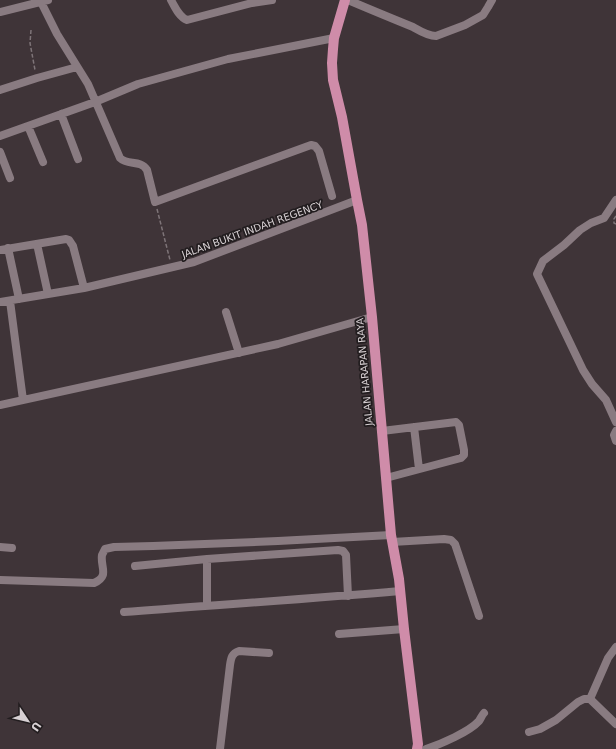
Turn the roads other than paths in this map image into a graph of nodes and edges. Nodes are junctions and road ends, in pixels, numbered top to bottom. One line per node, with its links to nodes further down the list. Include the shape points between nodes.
1 (171, 0): 2 (street, via 182,18 187,20)
2 (272, 0)
3 (347, 0): 4 (street, via 436,36 465,25 482,14); 8 (main road, JALAN HARAPAN RAYA)
4 (492, 0)
5 (44, 1): 6 (street); 9 (street, via 57,34)
6 (26, 3): 7 (street)
7 (0, 12)
8 (334, 38): 11 (street, via 228,59 138,84); 20 (main road, JALAN HARAPAN RAYA, via 333,80)
9 (77, 67): 10 (street); 11 (street, via 88,84)
10 (0, 90)
11 (95, 102): 12 (street); 19 (street, via 120,158 145,166 155,202 311,145 319,151)
12 (61, 114): 13 (street); 16 (street)
13 (28, 126): 14 (street); 17 (street)
14 (0, 136)
15 (0, 152): 18 (street)
16 (78, 159)
17 (43, 162)
18 (10, 178)
19 (332, 196)
20 (357, 200): 24 (street, JALAN BUKIT INDAH REGENCY, via 194,262); 29 (main road, JALAN HARAPAN RAYA)
21 (616, 200): 33 (street, via 604,218 580,230 543,261 537,274 583,370 606,400)
22 (37, 244): 23 (street); 24 (street, via 69,240 73,246); 25 (street)
23 (4, 249): 26 (street)
24 (84, 288): 25 (street, JALAN BUKIT INDAH REGENCY)
25 (48, 294): 26 (street, JALAN BUKIT INDAH REGENCY)
26 (15, 300): 27 (street, JALAN BUKIT INDAH REGENCY); 31 (street)
27 (0, 302)
28 (226, 312): 30 (street)
29 (372, 317): 30 (street); 35 (main road, JALAN HARAPAN RAYA)
30 (240, 353): 31 (street)
31 (23, 400): 32 (street)
32 (0, 405)
33 (616, 422)
34 (414, 427): 35 (street); 38 (street); 38 (street, via 456,422 459,425 464,450 464,456 461,458)
35 (382, 431): 39 (main road, JALAN HARAPAN RAYA)
36 (616, 431): 37 (street)
37 (616, 441)
38 (419, 469): 39 (street)
39 (386, 478): 40 (main road, JALAN HARAPAN RAYA)
40 (392, 539): 45 (street, via 114,547 105,549 102,556 104,570 100,580 94,583); 46 (main road, JALAN HARAPAN RAYA); 50 (street, via 451,540 455,544)
41 (0, 547): 42 (street)
42 (12, 548)
43 (207, 559): 44 (street); 47 (street, via 343,551 346,555); 48 (street)
44 (135, 566)
45 (0, 580)
46 (400, 591): 47 (street); 51 (main road, JALAN HARAPAN RAYA)
47 (348, 596): 48 (street)
48 (207, 605): 49 (street)
49 (124, 612)
50 (479, 616)
51 (404, 629): 52 (street); 59 (main road, JALAN HARAPAN RAYA)
52 (339, 634)
53 (616, 647): 55 (street, via 608,658)
54 (269, 653): 60 (street, via 239,651 232,655)
55 (590, 699): 57 (street); 58 (street, via 578,702 556,720)
56 (484, 713): 59 (street, via 472,727 439,745)
57 (616, 724)
58 (528, 732)
59 (420, 748)
60 (220, 749)

